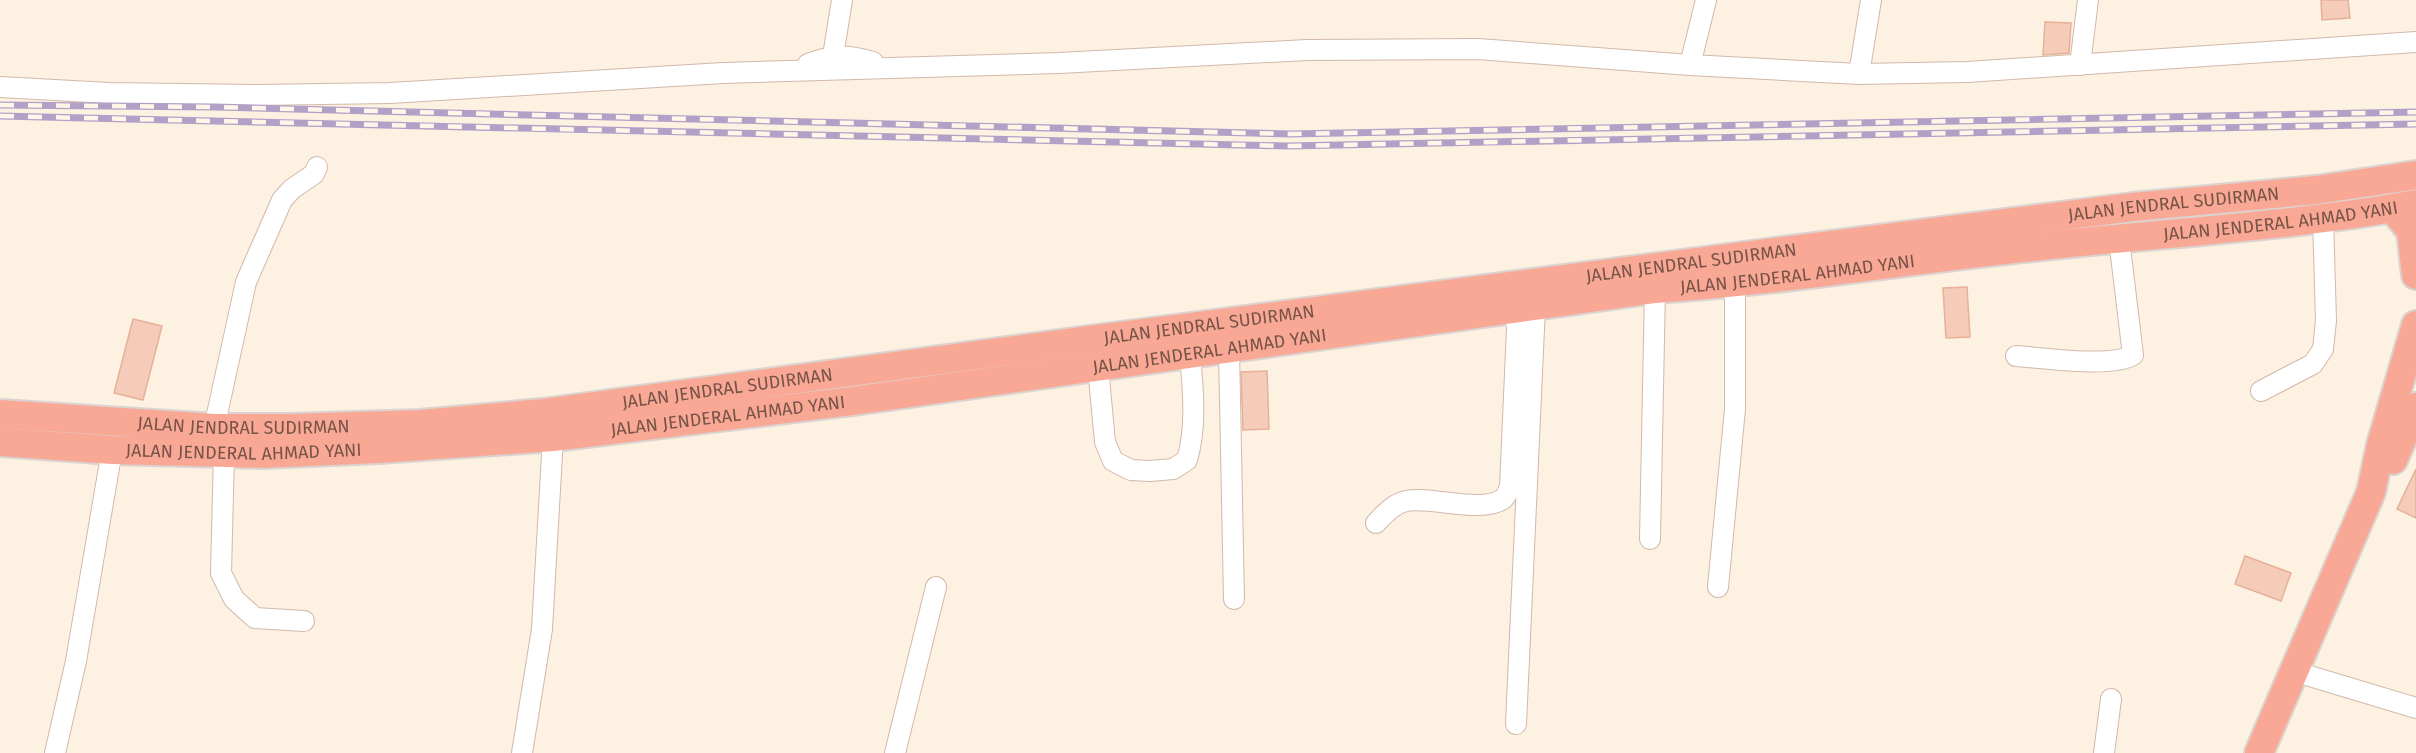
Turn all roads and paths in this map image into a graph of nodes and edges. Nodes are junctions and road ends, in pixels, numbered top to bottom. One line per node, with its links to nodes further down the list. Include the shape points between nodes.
1 (842, 0): 6 (street)
2 (1706, 0): 7 (street)
3 (1871, 0): 11 (street)
4 (2088, 0): 8 (street)
5 (2416, 42): 8 (street)
6 (833, 56): 9 (street); 10 (street)
7 (1690, 65): 9 (street, via 1478,49 1410,49); 11 (street)
8 (2080, 66): 11 (street)
9 (892, 68): 10 (street)
10 (792, 71): 12 (street, via 367,93 109,93)
11 (1859, 74)
12 (0, 87)
13 (317, 167): 33 (street, via 314,174 282,200 246,282)
14 (2416, 175): 23 (highway, JALAN JENDRAL SUDIRMAN, via 2316,190 2121,208)
15 (2405, 207): 16 (highway, JALAN JENDERAL AHMAD YANI); 18 (highway)
16 (2323, 217): 17 (highway, JALAN JENDERAL AHMAD YANI); 29 (street, via 2323,349 2313,364)
17 (2119, 239): 19 (highway, JALAN JENDERAL AHMAD YANI); 27 (street, via 2133,355 2125,360 2084,361)
18 (2416, 275)
19 (1736, 284): 20 (highway, JALAN JENDERAL AHMAD YANI); 40 (street, via 1735,409)
20 (1654, 289): 21 (highway, JALAN JENDERAL AHMAD YANI); 38 (street)
21 (1525, 308): 25 (highway, JALAN JENDERAL AHMAD YANI); 37 (street, via 1517,328 1510,487 1504,498 1494,503 1472,504 1404,501 1392,506); 46 (street)
22 (2416, 325): 36 (highway)
23 (1188, 327): 24 (highway, JALAN JENDRAL SUDIRMAN); 26 (street)
24 (1096, 339): 28 (street); 33 (highway, JALAN JENDRAL SUDIRMAN, via 543,413)
25 (1229, 350): 26 (highway, JALAN JENDERAL AHMAD YANI); 41 (street)
26 (1190, 355): 28 (highway, JALAN JENDERAL AHMAD YANI); 28 (street, via 1192,442 1187,460 1173,469 1131,470 1113,461 1105,442)
27 (2016, 356)
28 (1098, 368): 32 (highway, JALAN JENDERAL AHMAD YANI)
29 (2261, 391)
30 (2416, 407): 36 (highway, via 2390,466)
31 (0, 414): 33 (highway, JALAN JENDRAL SUDIRMAN)
32 (553, 437): 33 (highway, JALAN JENDERAL AHMAD YANI, via 314,453); 48 (street, via 542,629)
33 (219, 441): 35 (highway, JALAN JENDERAL AHMAD YANI); 42 (street, via 221,573 234,599 255,618)
34 (0, 442): 35 (highway, JALAN JENDERAL AHMAD YANI)
35 (112, 450): 47 (street, via 76,661)
36 (2371, 492): 43 (highway)
37 (1376, 523)
38 (1650, 539)
39 (936, 587): 49 (street)
40 (1718, 587)
41 (1234, 598)
42 (304, 621)
43 (2293, 671): 45 (street); 51 (highway)
44 (2110, 699): 50 (street)
45 (2416, 708)
46 (1516, 724)
47 (55, 753)
48 (522, 753)
49 (895, 753)
50 (2104, 753)
51 (2259, 753)

